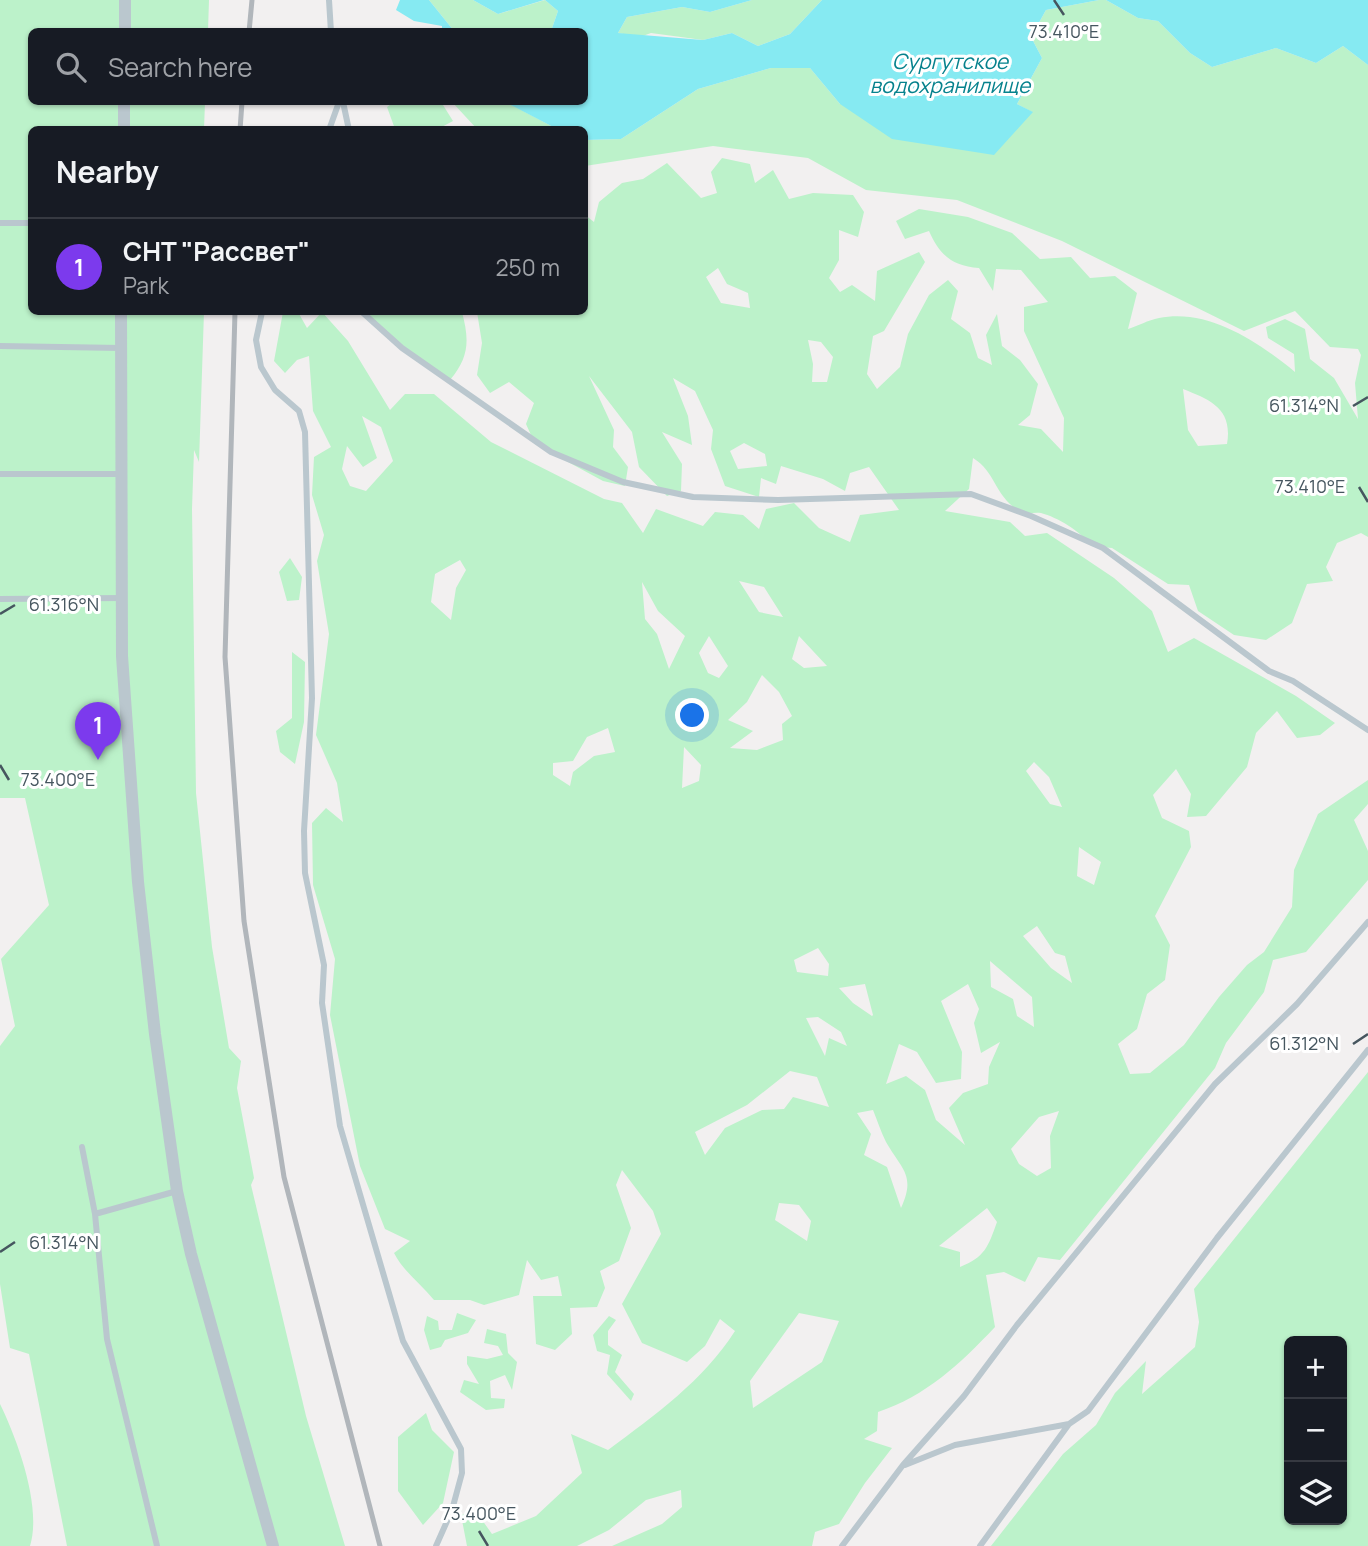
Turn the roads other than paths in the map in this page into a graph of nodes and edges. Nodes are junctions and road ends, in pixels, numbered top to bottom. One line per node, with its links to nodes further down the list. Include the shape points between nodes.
1 (125, 0): 3 (street)
2 (328, 0): 4 (lane)
3 (125, 28)
4 (331, 28)
5 (124, 105): 8 (street)
6 (340, 105): 9 (lane)
7 (342, 105): 10 (lane)
8 (124, 126)
9 (331, 126)
10 (348, 126)
11 (0, 223): 12 (lane)
12 (28, 223)
13 (121, 315): 17 (street)
14 (261, 315): 32 (lane, via 256,341 261,367 275,390 299,411 305,432 312,698 305,873 324,965 322,1003 341,1126 403,1341 461,1449 462,1473)
15 (365, 315): 22 (lane, via 402,348 551,452 623,482 693,497 778,500 971,494 1031,516 1103,548 1269,671 1293,681)
16 (0, 346): 17 (lane)
17 (121, 348): 19 (street)
18 (0, 474): 19 (lane)
19 (121, 474): 21 (street)
20 (0, 598): 21 (lane)
21 (121, 598): 26 (street, via 138,882)
22 (1368, 730)
23 (1368, 922): 29 (lane, via 1297,1004 1215,1084)
24 (1368, 1050): 28 (lane, via 1217,1238 1088,1410)
25 (82, 1147): 27 (lane)
26 (177, 1191): 27 (lane); 31 (street)
27 (95, 1214): 30 (lane, via 107,1339)
28 (1069, 1423): 29 (lane, via 955,1445); 34 (lane)
29 (903, 1465): 33 (lane)
30 (157, 1546)
31 (273, 1546)
32 (436, 1546)
33 (842, 1546)
34 (980, 1546)

